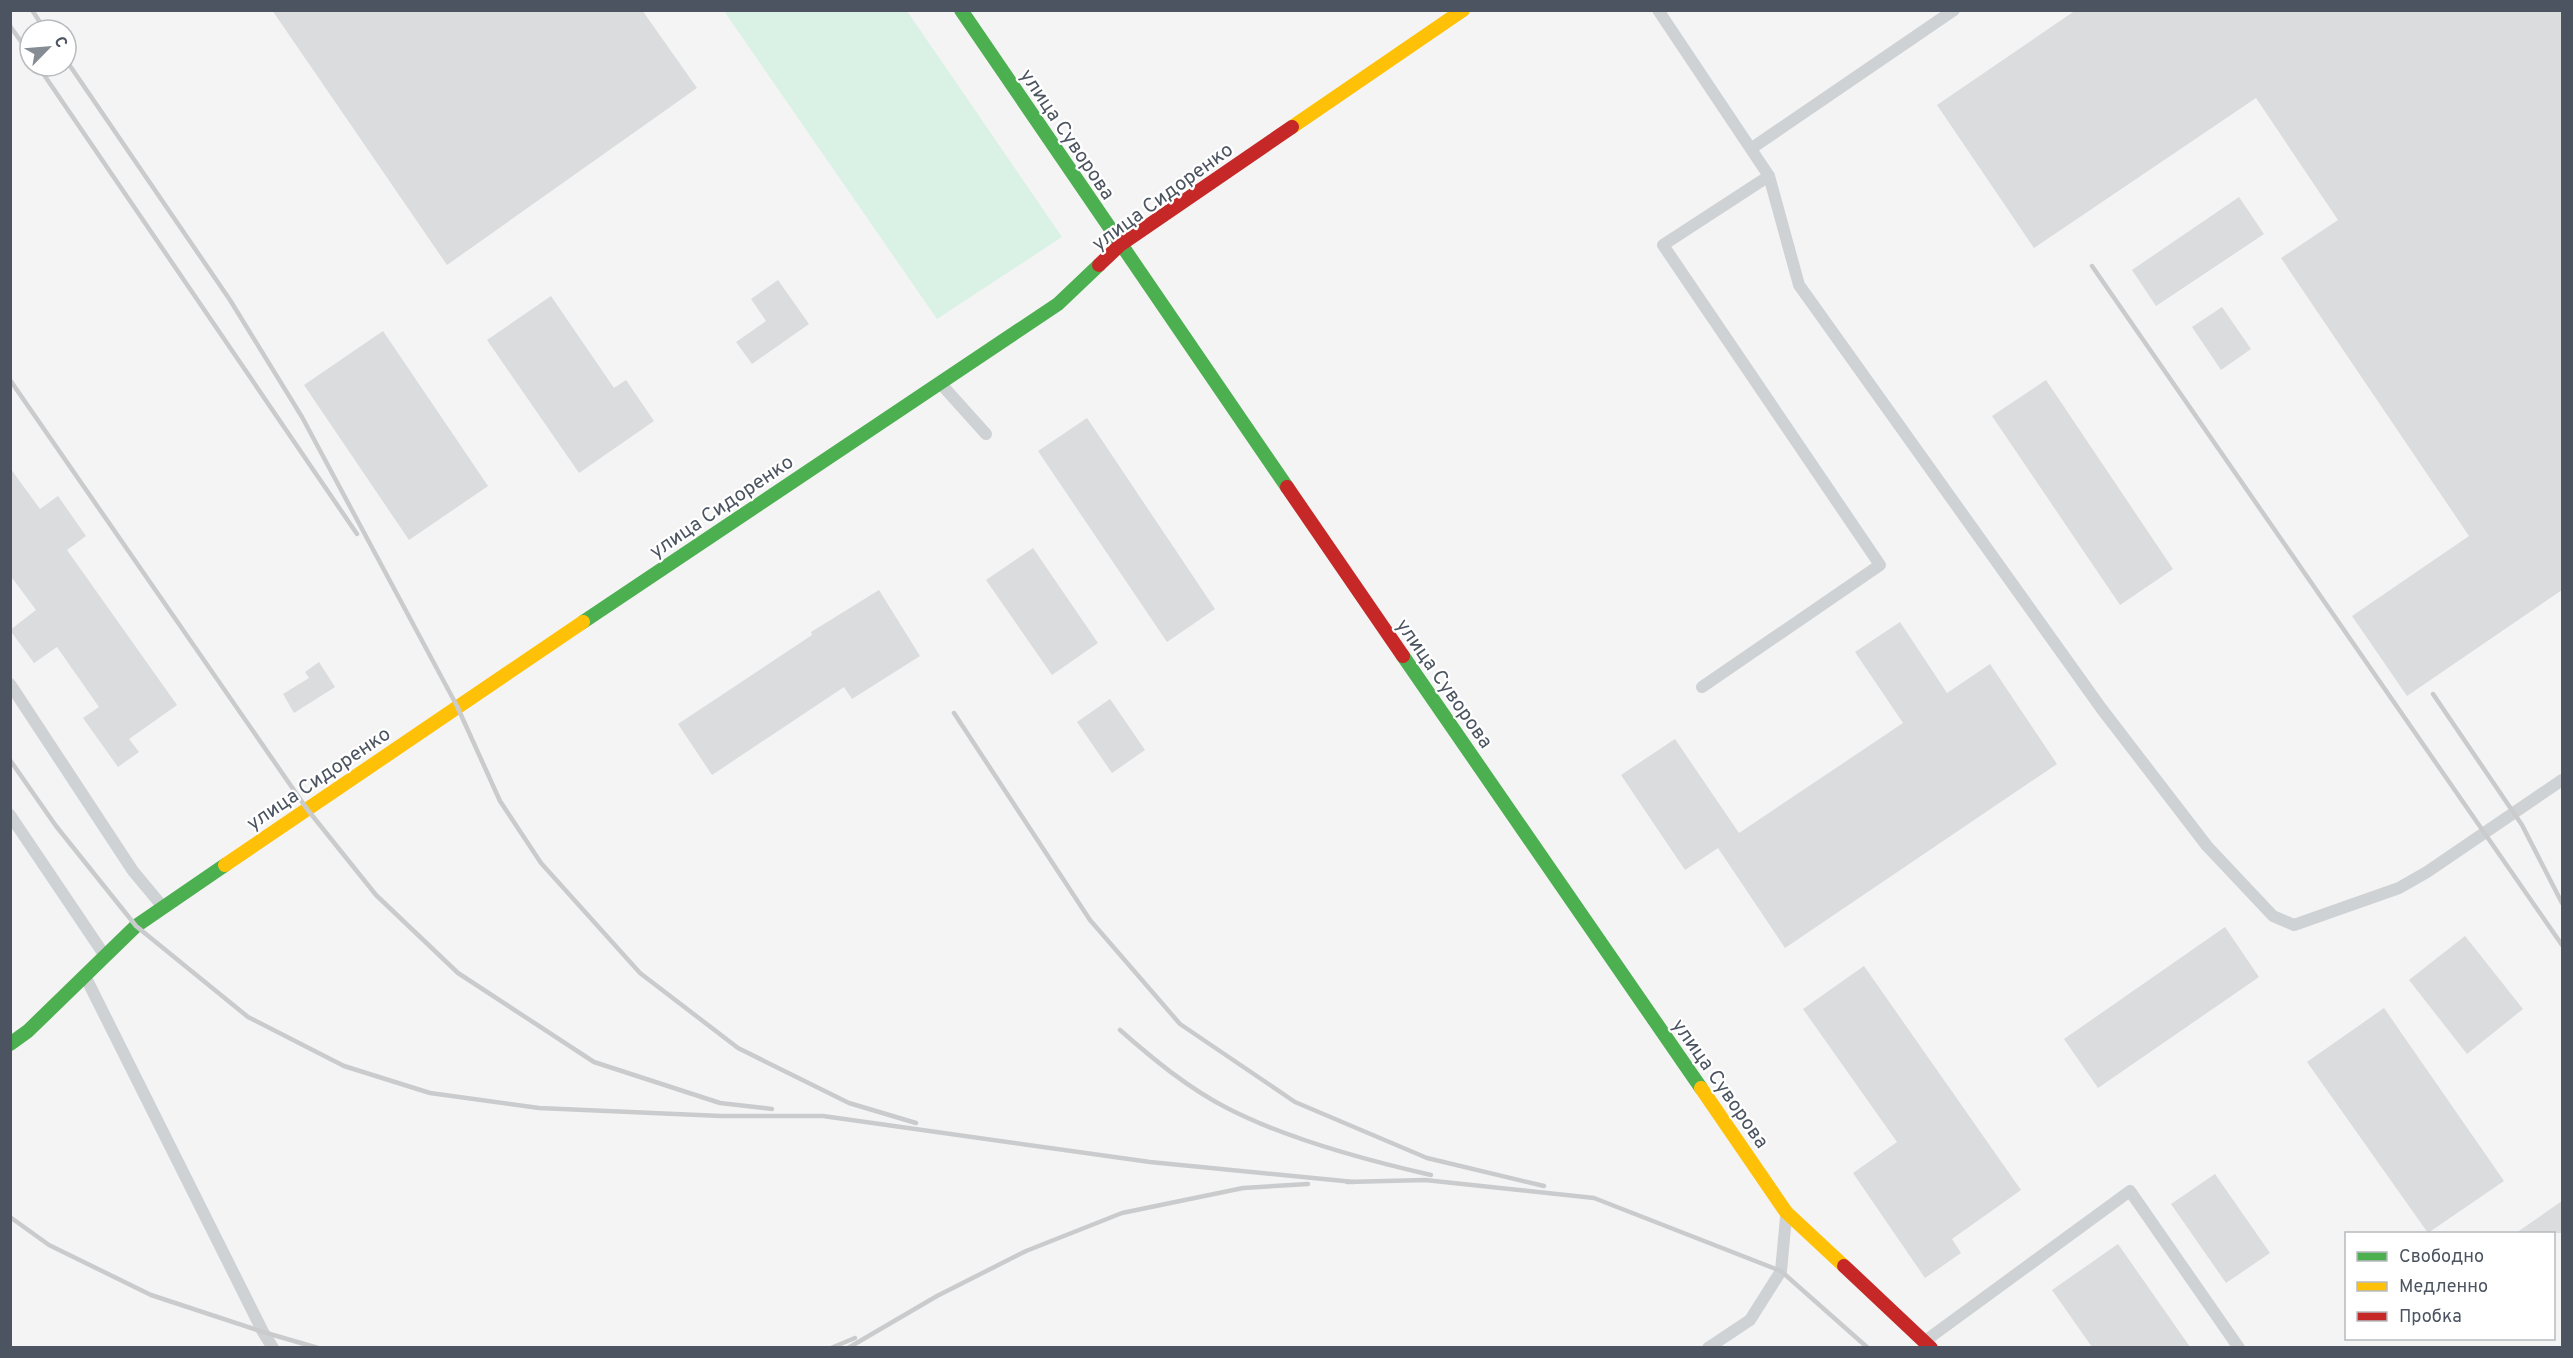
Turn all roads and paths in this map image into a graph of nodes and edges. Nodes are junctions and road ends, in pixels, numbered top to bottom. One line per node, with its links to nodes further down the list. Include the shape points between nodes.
1 (962, 10): 7 (street, улица Суворова)
2 (1463, 10): 7 (street, улица Сидоренко)
3 (1658, 10): 5 (lane)
4 (1954, 10): 5 (lane)
5 (1752, 148): 6 (lane)
6 (1770, 176): 11 (lane, via 1663,245 1880,564); 12 (lane, via 1799,285 2101,708 2207,846 2273,916 2294,925 2399,888)
7 (1120, 245): 8 (street, улица Сидоренко, via 1058,304); 18 (street, улица Суворова)
8 (940, 383): 9 (lane); 14 (street, улица Сидоренко, via 457,706)
9 (986, 434)
10 (10, 684): 14 (lane, via 133,871)
11 (1702, 687)
12 (2562, 780)
13 (10, 815): 15 (lane)
14 (164, 908): 15 (street, улица Сидоренко, via 136,926)
15 (105, 957): 16 (street, улица Сидоренко)
16 (86, 977): 17 (street, улица Сидоренко); 20 (lane)
17 (10, 1044)
18 (1786, 1212): 19 (street, улица Суворова); 21 (lane, via 1781,1271 1750,1320)
19 (1928, 1344): 22 (lane, via 2130,1191)
20 (273, 1347)
21 (1708, 1347)
22 (2239, 1347)

